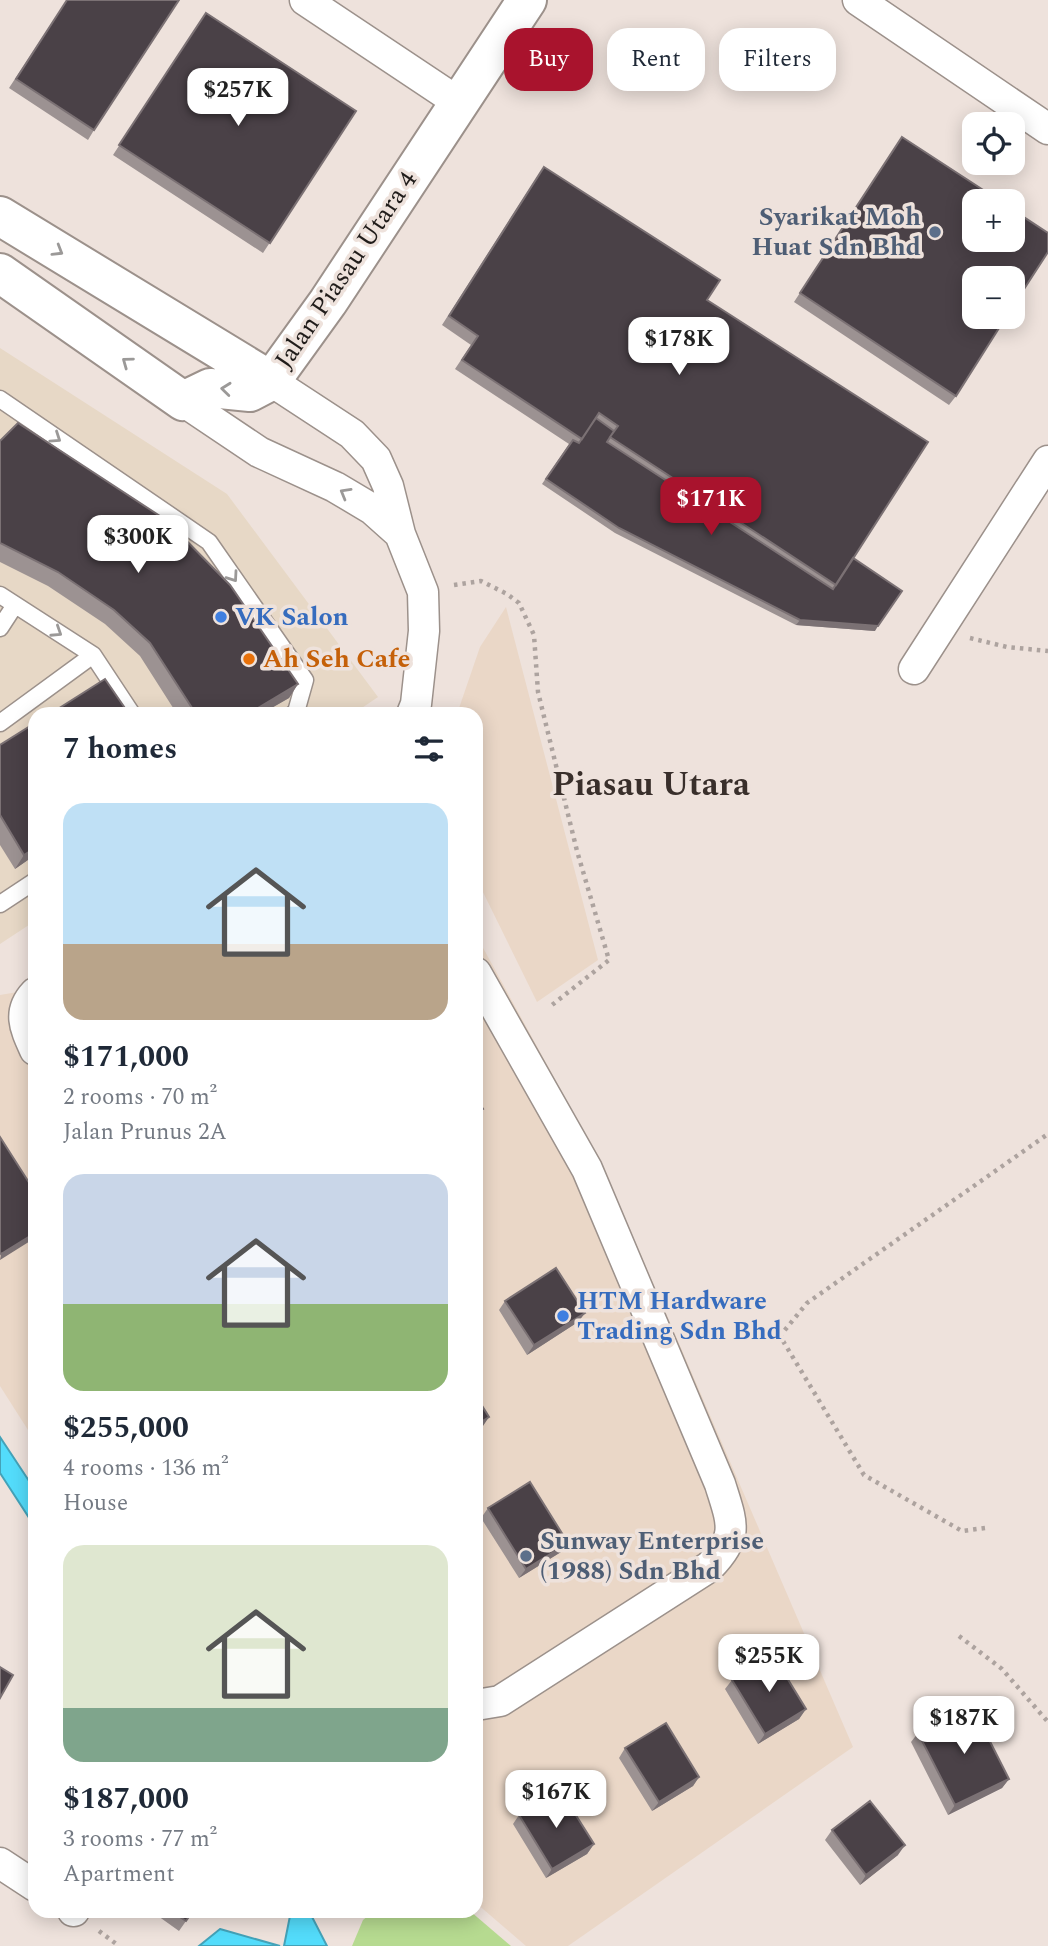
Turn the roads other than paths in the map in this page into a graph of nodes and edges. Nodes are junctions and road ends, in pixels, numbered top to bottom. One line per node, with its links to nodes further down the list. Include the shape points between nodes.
1 (304, 0): 4 (street)
2 (527, 0): 4 (street, Jalan Piasau Utara 4)
3 (858, 0): 5 (street)
4 (458, 102): 10 (street, Jalan Piasau Utara 4)
5 (1048, 129)
6 (0, 216): 10 (street, Jalan Piasau Utara 4, one-way to 10)
7 (0, 273): 9 (street)
8 (0, 295): 9 (street)
9 (45, 303): 12 (street, one-way to 9)
10 (271, 381): 12 (street, one-way to 12, via 250,391 210,388); 14 (street, via 352,435 376,459)
11 (0, 399): 21 (lane, one-way to 21, via 209,542 305,680)
12 (183, 401): 14 (street, one-way to 12, via 372,509 259,452)
13 (1048, 461): 19 (street)
14 (400, 534): 22 (street, via 422,592 424,631)
15 (0, 595): 16 (lane)
16 (15, 605): 17 (lane); 18 (lane, one-way to 18)
17 (0, 628)
18 (93, 655): 20 (lane); 23 (lane)
19 (914, 669)
20 (127, 707)
21 (297, 707)
22 (415, 707)
23 (0, 723)
24 (28, 885): 25 (lane)
25 (0, 903)
26 (483, 985): 29 (street, via 587,1169 720,1484 732,1534 709,1567 500,1701)
27 (28, 1001): 28 (street, via 23,1016)
28 (28, 1036)
29 (483, 1703)
30 (0, 1863): 31 (street)
31 (28, 1881)

